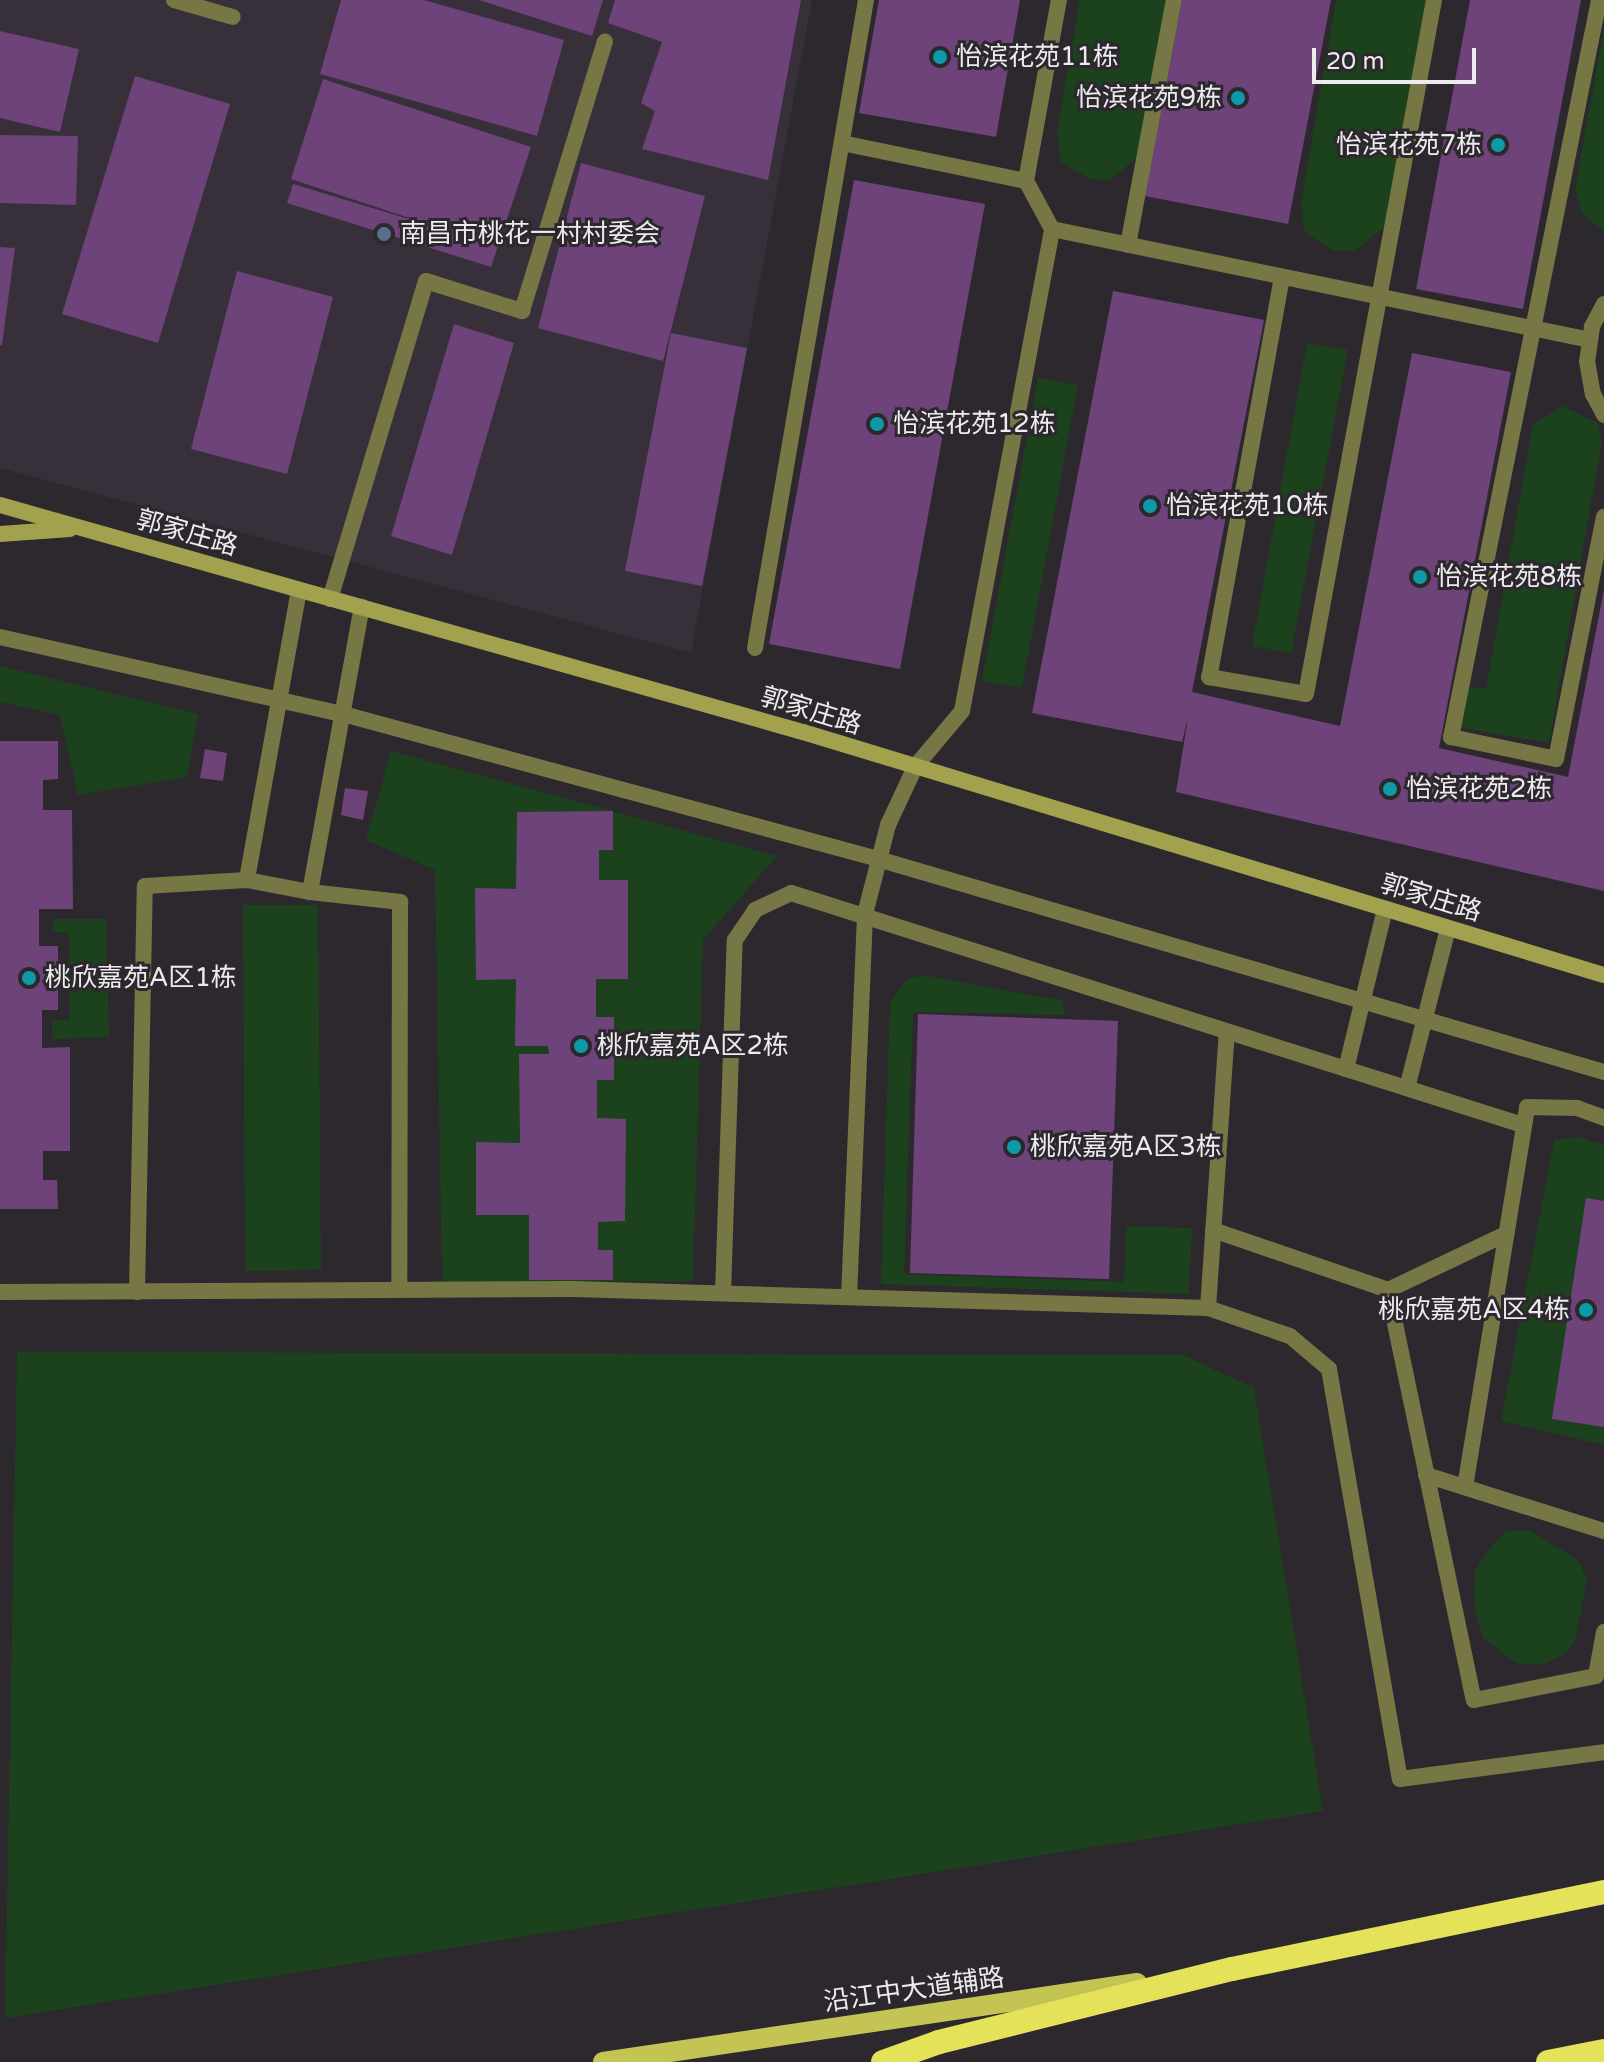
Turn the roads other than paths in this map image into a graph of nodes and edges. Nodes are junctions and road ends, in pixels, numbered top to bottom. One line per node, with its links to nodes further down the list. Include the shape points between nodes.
1 (174, 0): 7 (street)
2 (866, 0): 9 (street)
3 (1059, 0): 10 (street)
4 (1174, 0): 12 (street)
5 (1434, 0): 14 (street)
6 (1599, 0): 16 (street)
7 (233, 17)
8 (605, 42): 24 (street, via 522,311 426,281)
9 (842, 143): 10 (street); 27 (street)
10 (1026, 181): 11 (street)
11 (1052, 229): 12 (street); 30 (street, via 962,711)
12 (1128, 245): 13 (street)
13 (1282, 277): 14 (street); 14 (street, via 1209,677 1306,694)
14 (1380, 297): 16 (street)
15 (1604, 304): 17 (street)
16 (1533, 329): 17 (street); 20 (street, via 1451,737 1556,759)
17 (1590, 340): 18 (street, via 1589,372)
18 (1604, 415)
19 (0, 505): 21 (street, 郭家庄路)
20 (1604, 517)
21 (82, 528): 22 (street); 23 (street, 郭家庄路)
22 (0, 534)
23 (299, 590): 24 (street, 郭家庄路); 28 (street)
24 (330, 599): 25 (street, 郭家庄路)
25 (362, 607): 29 (street); 30 (street, 郭家庄路)
26 (0, 637): 28 (street)
27 (755, 648)
28 (279, 699): 29 (street); 32 (street)
29 (343, 714): 31 (street); 33 (street)
30 (915, 767): 31 (street); 34 (street, 郭家庄路)
31 (878, 859): 35 (street); 38 (street)
32 (247, 880): 33 (street); 51 (street, via 145,886)
33 (310, 892): 48 (street, via 400,902)
34 (1385, 909): 36 (street, 郭家庄路); 38 (street)
35 (865, 914): 40 (street); 52 (street, via 791,893 755,910 735,940); 53 (street)
36 (1448, 928): 37 (street, 郭家庄路); 39 (street)
37 (1604, 975)
38 (1363, 1001): 39 (street); 41 (street)
39 (1425, 1020): 42 (street); 43 (street)
40 (1227, 1032): 41 (street); 46 (street)
41 (1346, 1069): 43 (street)
42 (1604, 1072)
43 (1407, 1088): 45 (street)
44 (1604, 1118): 45 (street, via 1577,1108 1527,1107)
45 (1523, 1125): 47 (street)
46 (1213, 1230): 49 (street); 54 (street)
47 (1506, 1234): 49 (street); 56 (street)
48 (399, 1290): 51 (street); 52 (street)
49 (1388, 1290): 55 (street)
50 (0, 1292): 51 (street)
51 (137, 1292)
52 (723, 1293): 53 (street)
53 (849, 1297): 54 (street)
54 (1208, 1308): 59 (street, via 1290,1336 1329,1369 1400,1779)
55 (1426, 1475): 56 (street); 58 (street, via 1474,1700 1596,1676)
56 (1465, 1487): 57 (street)
57 (1604, 1531)
58 (1604, 1632)
59 (1604, 1752)
60 (1604, 1892): 61 (highway)
61 (1232, 1969): 63 (main road, 沿江中大道辅路); 64 (highway, via 939,2042)
62 (1604, 2051): 65 (highway)
63 (603, 2062)
64 (883, 2062)
65 (1548, 2062)

